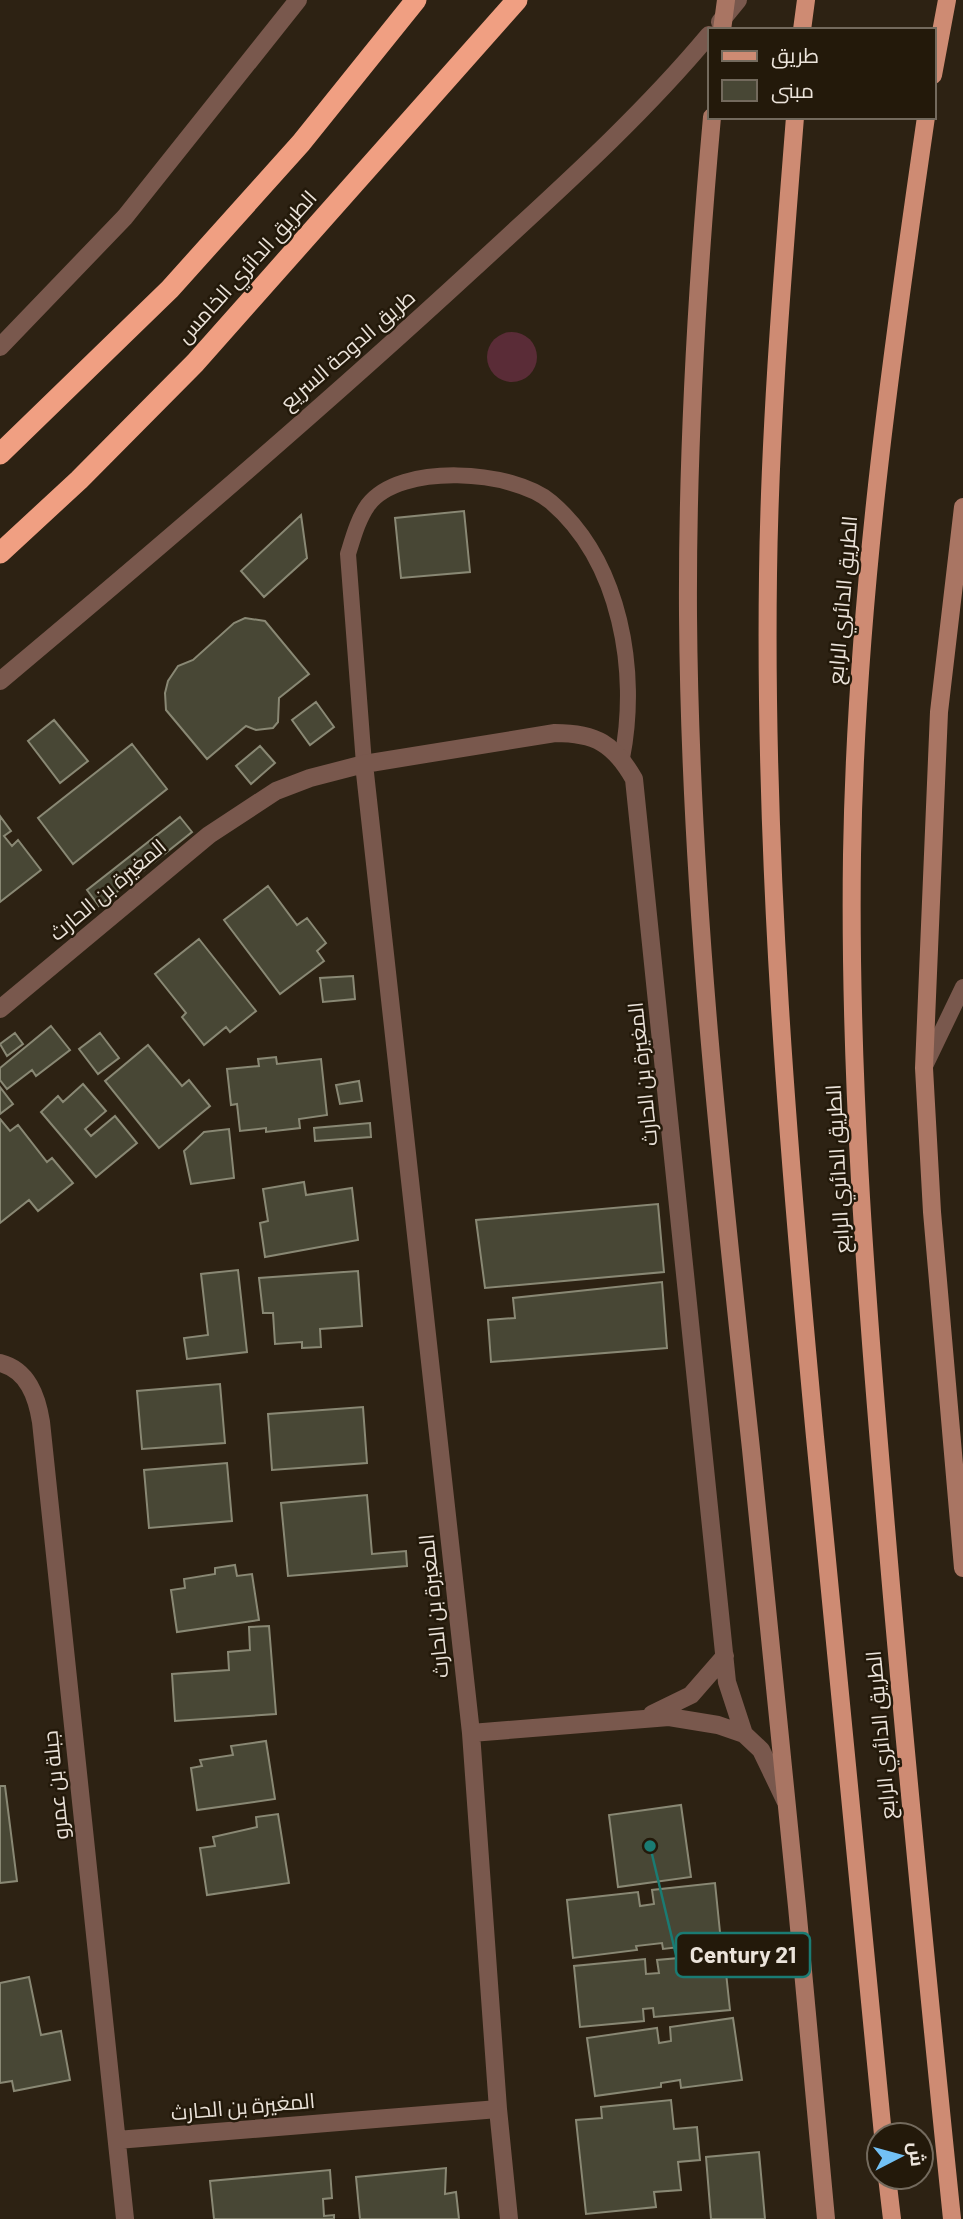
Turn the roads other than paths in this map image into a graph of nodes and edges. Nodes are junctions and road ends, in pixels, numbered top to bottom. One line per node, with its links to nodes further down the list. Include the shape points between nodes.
1 (298, 0): 16 (street, via 125,217)
2 (416, 0): 17 (highway, الطريق الدائري الخامس, via 301,143 170,289)
3 (517, 0): 19 (highway, الطريق الدائري الخامس, via 195,363)
4 (726, 0): 9 (main road, bridge)
5 (738, 0): 8 (street)
6 (806, 0): 10 (main road)
7 (947, 0): 12 (main road)
8 (715, 28)
9 (722, 28)
10 (802, 28)
11 (708, 36): 20 (street, طريق الدوحة السريع, via 562,187 427,311)
12 (935, 64)
13 (712, 119): 32 (main road, via 698,280 688,614 700,925 711,1075)
14 (795, 119): 34 (main road, الطريق الدائري الرابع, via 772,400 768,579 775,903 783,1082)
15 (926, 119): 41 (main road, الطريق الدائري الرابع, via 881,426 866,569 857,712 852,976 877,1416 908,1787)
16 (0, 347)
17 (0, 454)
18 (963, 507): 25 (main road, via 939,712)
19 (0, 552)
20 (0, 681)
21 (622, 758): 22 (street, المغيرة بن الحارث, via 603,742 580,733 555,733); 22 (lane, via 628,721 623,642 598,559 550,501 521,487 466,475 391,486 369,504 356,529 348,554); 28 (street, المغيرة بن الحارث, via 634,779 639,804)
22 (364, 764): 24 (street, المغيرة بن الحارث, via 276,791 209,835); 30 (street, المغيرة بن الحارث)
23 (963, 987): 25 (lane)
24 (0, 1009)
25 (924, 1068): 27 (main road)
26 (0, 1363): 35 (street, جبلة بن عمرو, via 25,1378 38,1399)
27 (963, 1568)
28 (725, 1656): 29 (street, via 691,1695); 31 (street, المغيرة بن الحارث, via 730,1692)
29 (645, 1717): 30 (street); 31 (street, via 694,1720)
30 (471, 1732): 33 (street, المغيرة بن الحارث)
31 (744, 1734): 32 (street, المغيرة بن الحارث, via 761,1750)
32 (789, 1809): 39 (main road)
33 (498, 2109): 35 (street, المغيرة بن الحارث); 38 (street, المغيرة بن الحارث)
34 (882, 2121)
35 (117, 2140): 37 (street, جبلة بن عمرو)
36 (889, 2191): 40 (main road)
37 (125, 2219)
38 (509, 2219)
39 (826, 2219)
40 (892, 2219)
41 (952, 2219)

